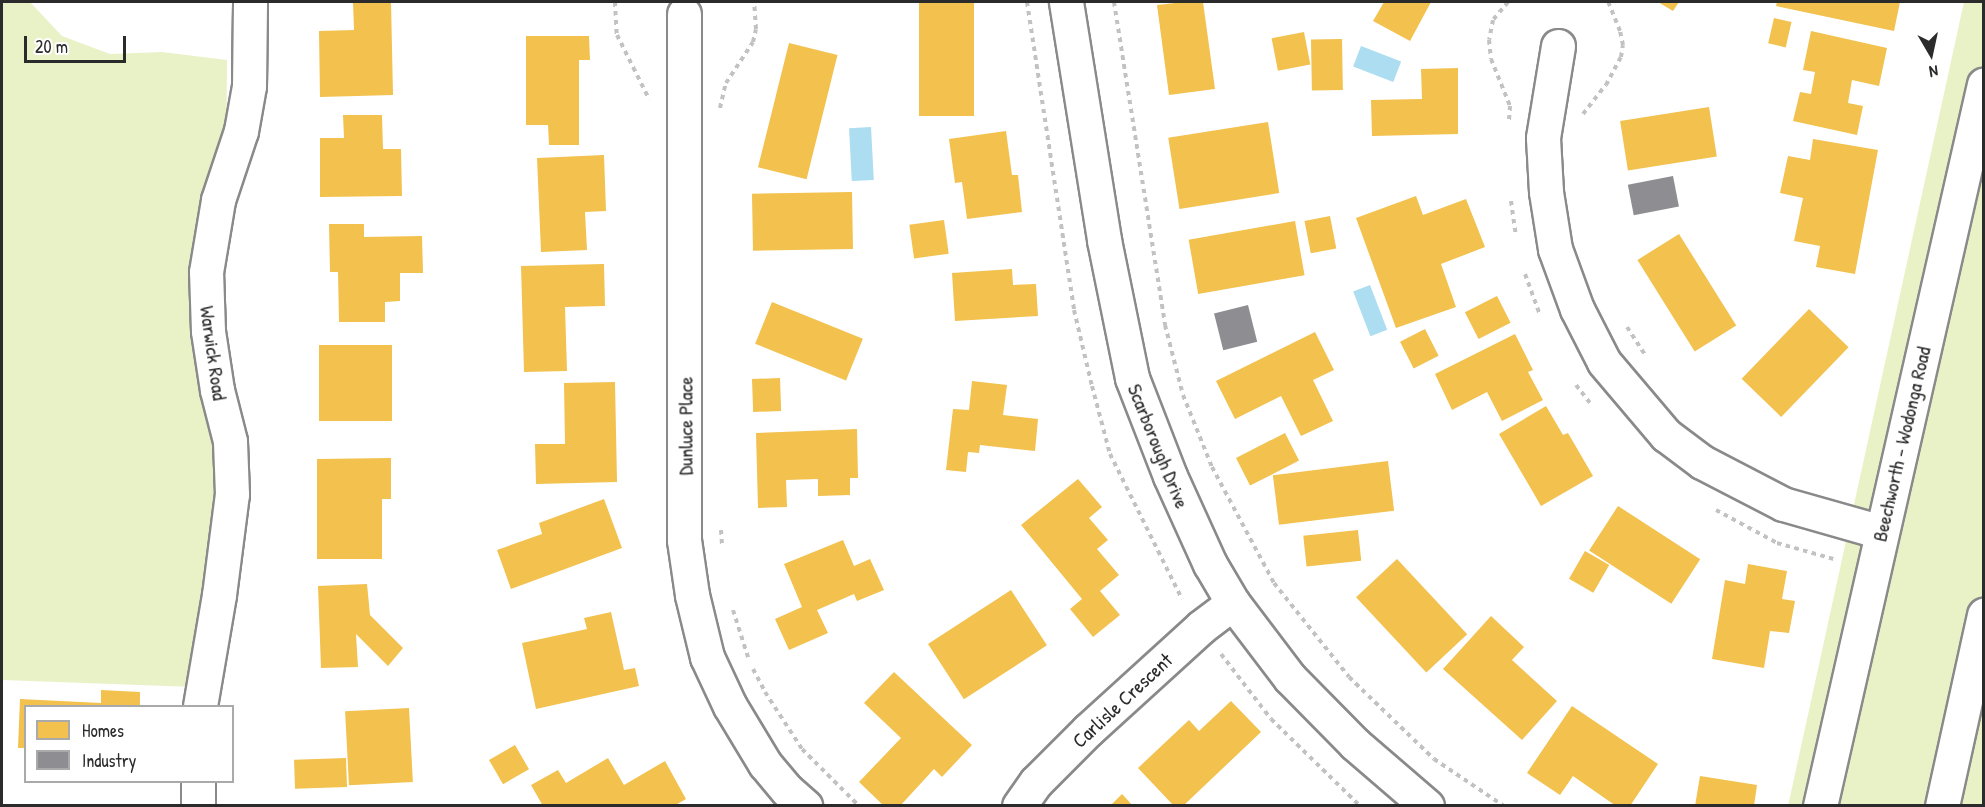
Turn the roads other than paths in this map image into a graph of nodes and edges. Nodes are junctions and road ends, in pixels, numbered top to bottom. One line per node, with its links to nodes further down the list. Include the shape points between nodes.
1 (250, 2): 9 (street, Warwick Road, via 249,86 241,131 218,200 206,272 208,331 230,441 232,494)
2 (1066, 2): 7 (street, Scarborough Drive, via 1104,240 1132,378 1170,476)
3 (684, 14): 12 (street, Dunluce Place, via 684,540 692,596 707,657 730,706 765,764)
4 (1558, 46): 6 (street, via 1543,138 1546,192 1555,249 1577,309 1604,362 1666,435 1702,462 1783,504)
5 (1983, 84): 6 (street, Beechworth - Wodonga Road)
6 (1881, 532): 15 (street, Beechworth - Wodonga Road)
7 (1233, 603): 13 (street, Carlisle Crescent, via 1201,627 1088,730 1036,782); 14 (street, Scarborough Drive, via 1290,678 1355,744)
8 (1983, 615): 16 (street)
9 (200, 705)
10 (198, 783): 11 (street)
11 (198, 806)
12 (805, 806)
13 (1019, 806)
14 (1427, 806)
15 (1820, 806)
16 (1942, 806)

